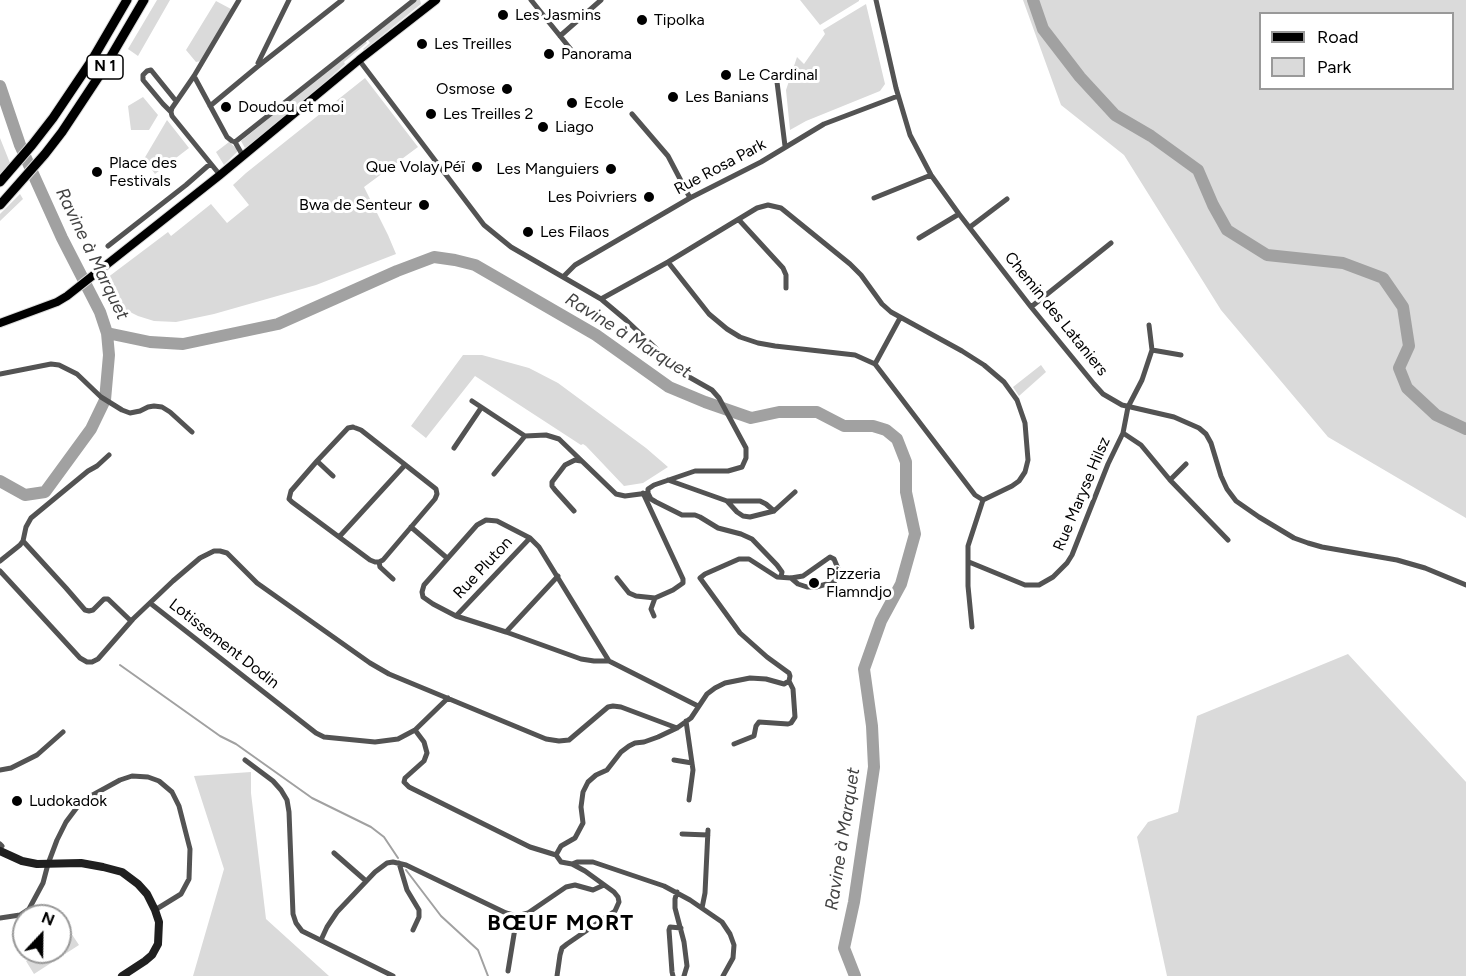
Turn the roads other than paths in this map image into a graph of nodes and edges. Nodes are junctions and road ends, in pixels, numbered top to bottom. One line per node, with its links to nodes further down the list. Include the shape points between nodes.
1 (127, 0): 30 (highway, N 1, via 53,118)
2 (144, 0): 34 (highway, N 1, via 62,132)
3 (238, 0): 17 (street)
4 (289, 0): 12 (street)
5 (342, 0): 13 (street)
6 (414, 0): 24 (street)
7 (436, 0): 15 (main road)
8 (531, 0): 11 (street)
9 (601, 0): 11 (street)
10 (876, 0): 19 (street, Chemin des Lataniers)
11 (560, 36): 14 (street)
12 (270, 39): 13 (street); 16 (street)
13 (281, 48): 16 (street)
14 (577, 57)
15 (359, 60): 26 (main road); 42 (street, via 484,225 511,247)
16 (257, 67): 21 (street)
17 (194, 76): 20 (street); 21 (street)
18 (777, 82): 25 (street)
19 (898, 96): 25 (street, Rue Rosa Park, via 824,124); 29 (street, Chemin des Lataniers, via 910,135)
20 (176, 101): 22 (street); 22 (street, via 151,70 143,75 143,80)
21 (210, 106): 24 (street, via 227,137)
22 (171, 112): 27 (street)
23 (633, 114): 31 (street, via 668,156)
24 (235, 142): 26 (street)
25 (785, 146): 31 (street, Rue Rosa Park)
26 (243, 156): 28 (main road)
27 (210, 164): 28 (street); 40 (street)
28 (220, 175): 47 (main road, via 67,296)
29 (931, 175): 32 (street); 35 (street, Chemin des Lataniers)
30 (3, 179)
31 (690, 198): 42 (street, Rue Rosa Park, via 575,265)
32 (874, 198)
33 (1007, 199): 37 (street)
34 (0, 205)
35 (959, 214): 37 (street, Chemin des Lataniers); 38 (street)
36 (739, 220): 41 (street); 43 (street, via 783,268); 46 (street, via 757,208 781,208 850,264 882,304)
37 (970, 227): 45 (street, Chemin des Lataniers)
38 (919, 238)
39 (1111, 243): 45 (street)
40 (108, 246)
41 (668, 262): 44 (street); 51 (street, via 709,314 740,337 775,346 844,353)
42 (563, 277): 44 (street)
43 (786, 288)
44 (601, 299): 67 (street, via 682,373 712,390 746,448 742,467 695,471)
45 (1031, 307): 54 (street, Chemin des Lataniers, via 1094,384 1109,398)
46 (900, 318): 51 (street); 71 (street, via 984,365 1017,400 1025,423 1027,466 1019,481)
47 (0, 323)
48 (1149, 325): 49 (street)
49 (1152, 350): 50 (street); 54 (street)
50 (1181, 356)
51 (875, 364): 71 (street, via 975,495)
52 (0, 374): 56 (street, via 59,365 77,374 122,410 130,413 162,407)
53 (472, 402): 55 (street)
54 (1128, 407): 57 (street, Rue Maryse Hilsz); 90 (street, Chemin des Lataniers, via 1174,417 1199,428 1206,434 1221,476 1236,501 1294,538 1425,568)
55 (481, 408): 58 (street); 59 (street)
56 (192, 432)
57 (1123, 433): 68 (street, via 1141,445); 83 (street, Rue Maryse Hilsz, via 1072,555 1053,577 1039,585 1024,585)
58 (525, 436): 62 (street, via 553,436); 65 (street)
59 (454, 448)
60 (109, 455): 79 (street, via 31,518)
61 (316, 461): 64 (street, via 348,428 353,428 361,430); 66 (street); 76 (street, via 291,491 290,499)
62 (583, 461): 70 (street, via 616,494); 73 (street, via 569,462 552,482)
63 (1185, 464): 68 (street)
64 (405, 465): 75 (street, via 436,489 437,494); 76 (street)
65 (494, 474)
66 (333, 476)
67 (668, 480): 70 (street, via 651,486); 72 (street)
68 (1170, 480): 78 (street)
69 (795, 492): 74 (street)
70 (646, 493): 86 (street, via 681,515 696,515 718,528 752,539 777,565); 91 (street, via 683,579 679,586)
71 (983, 500): 83 (street, via 968,546)
72 (727, 501): 74 (street, via 760,501); 74 (street, via 743,516)
73 (574, 511)
74 (774, 511)
75 (411, 527): 80 (street); 82 (street)
76 (339, 537): 82 (street)
77 (530, 538): 80 (street, via 497,521 486,520); 85 (street); 93 (street, Rue Pluton)
78 (1228, 540)
79 (23, 541): 81 (street); 95 (street, via 85,610 93,610 108,599)
80 (447, 558): 93 (street, via 422,592 423,597)
81 (0, 561)
82 (379, 562): 89 (street)
83 (969, 562): 96 (street)
84 (0, 571): 95 (street, via 87,662 98,659)
85 (558, 576): 97 (street); 98 (street)
86 (781, 577): 88 (street); 99 (street, via 749,559 739,559 700,578 740,633 789,673)
87 (617, 578): 91 (street, via 629,593)
88 (791, 578): 88 (street, via 807,587 816,586 834,582 839,571 830,557 803,576)
89 (393, 579)
90 (1466, 585)
91 (655, 598): 94 (street, via 651,609)
92 (150, 603): 95 (street); 100 (street, Lotissement Dodin, via 201,558 214,550 220,551 257,583 370,663); 104 (street, Lotissement Dodin, via 324,737 375,742 398,739)
93 (456, 616): 97 (street)
94 (654, 616)
95 (131, 621)
96 (972, 627)
97 (506, 632): 98 (street, via 581,658)
98 (609, 661): 101 (street)
99 (789, 681): 101 (street, via 784,684 750,678 724,683 707,694); 106 (street, via 794,720 788,724 759,722 752,738)
100 (448, 698): 103 (street, Lotissement Dodin, via 559,741 569,740 613,706); 104 (street, Lotissement Dodin)
101 (698, 706): 102 (street)
102 (686, 721): 103 (street); 109 (street)
103 (676, 728): 115 (street, via 635,742 607,770 588,782 581,807 583,823 575,838 561,846)
104 (415, 730): 115 (street, via 427,753 404,782 530,847)
105 (63, 732): 110 (street, via 37,754)
106 (734, 744)
107 (245, 760): 128 (street, via 282,790 289,812 293,914 302,931)
108 (675, 760): 109 (street)
109 (692, 763): 111 (street)
110 (0, 770)
111 (689, 800)
112 (682, 834): 122 (street, via 708,833)
113 (0, 846): 117 (main road, via 29,863)
114 (334, 853): 119 (street)
115 (556, 855): 118 (street, via 561,862)
116 (399, 863): 119 (street, via 387,863); 124 (street); 127 (street, via 406,890 419,910)
117 (48, 864): 123 (main road, via 81,862 122,872 147,894); 123 (street, via 66,822 89,797 132,776 159,781 172,792 179,806 190,849 189,879 181,894); 125 (street, via 43,884 29,909 20,915)
118 (572, 864): 120 (street); 121 (street, via 585,861 603,865)
119 (366, 881): 128 (street, via 337,912)
120 (604, 885): 124 (street, via 593,890 566,887 528,913); 132 (street, via 618,897 615,912 562,948)
121 (677, 892): 122 (street); 126 (street, via 675,908)
122 (702, 908): 135 (street, via 722,922 734,945 733,957)
123 (155, 910): 130 (main road, via 158,944 152,955)
124 (517, 916): 129 (street)
125 (0, 918)
126 (681, 928): 133 (street, via 669,930); 134 (street, via 687,966)
127 (413, 930)
128 (321, 940): 131 (street)
129 (508, 971)
130 (122, 976)
131 (393, 976)
132 (557, 976)
133 (673, 976)
134 (684, 976)
135 (723, 976)

